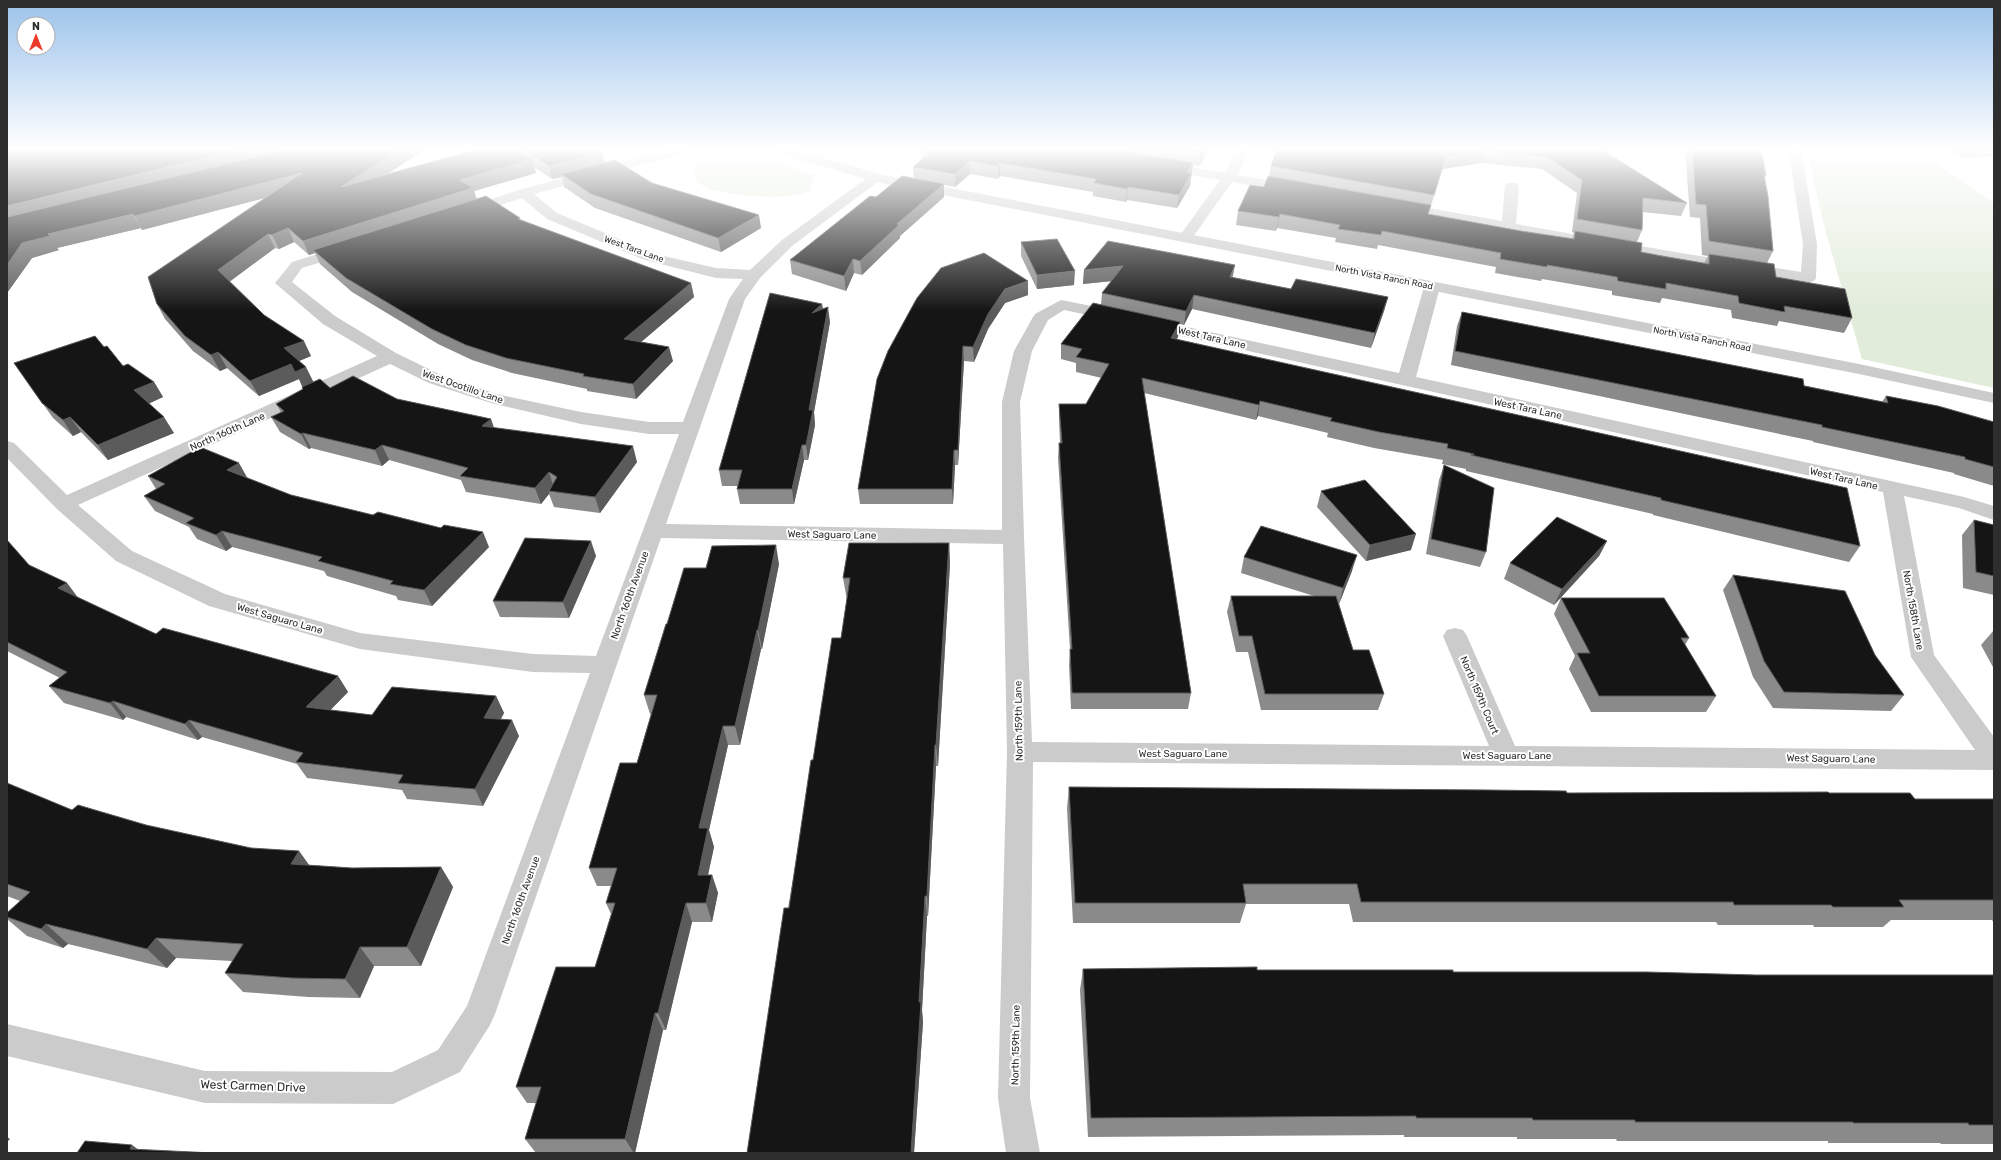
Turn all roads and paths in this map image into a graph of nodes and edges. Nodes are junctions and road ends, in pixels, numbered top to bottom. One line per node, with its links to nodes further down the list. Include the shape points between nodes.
1 (498, 202): 9 (street)
2 (534, 202): 13 (street, West Tara Lane, via 552,216 650,257 716,273)
3 (843, 202): 13 (street, North 160th Avenue, via 787,243)
4 (1000, 202): 11 (street, North Vista Ranch Road)
5 (1210, 202): 11 (street)
6 (1511, 202): 10 (street)
7 (1803, 202): 10 (street, via 1810,244 1808,278 1681,258)
8 (1384, 204): 10 (street)
9 (456, 215)
10 (1509, 226)
11 (1185, 238): 14 (street, North Vista Ranch Road)
12 (357, 246): 16 (street, West Ocotillo Lane, via 296,265 283,283 329,320)
13 (754, 274): 19 (street, North 160th Avenue, via 737,299)
14 (1432, 287): 17 (street); 18 (street, North Vista Ranch Road, via 1859,369)
15 (1061, 305): 17 (street, West Tara Lane); 25 (street, North 159th Lane, via 1041,317 1023,351 1011,402)
16 (390, 357): 19 (street, West Ocotillo Lane, via 435,379 491,398 596,420 649,428); 22 (street, North 160th Lane)
17 (1406, 381): 21 (street, West Tara Lane)
18 (1994, 398)
19 (690, 428): 24 (street, North 160th Avenue)
20 (7, 446): 22 (street, West Saguaro Lane)
21 (1893, 489): 23 (street, West Tara Lane, via 1964,503); 30 (street, North 158th Lane, via 1923,657)
22 (64, 504): 27 (street, West Saguaro Lane, via 124,556 217,600 360,642 533,663)
23 (1994, 513)
24 (652, 531): 25 (street, West Saguaro Lane); 27 (street, North 160th Avenue)
25 (1013, 537): 28 (street, North 159th Lane)
26 (1455, 636): 29 (street, North 159th Court)
27 (604, 665): 32 (street, North 160th Avenue, via 479,1014)
28 (1020, 752): 29 (street, West Saguaro Lane); 33 (street, North 159th Lane, via 1014,1098)
29 (1506, 755): 30 (street, West Saguaro Lane)
30 (1994, 758)
31 (7, 1040): 32 (street, West Carmen Drive, via 205,1087 393,1088)
32 (449, 1061)
33 (1023, 1153)

